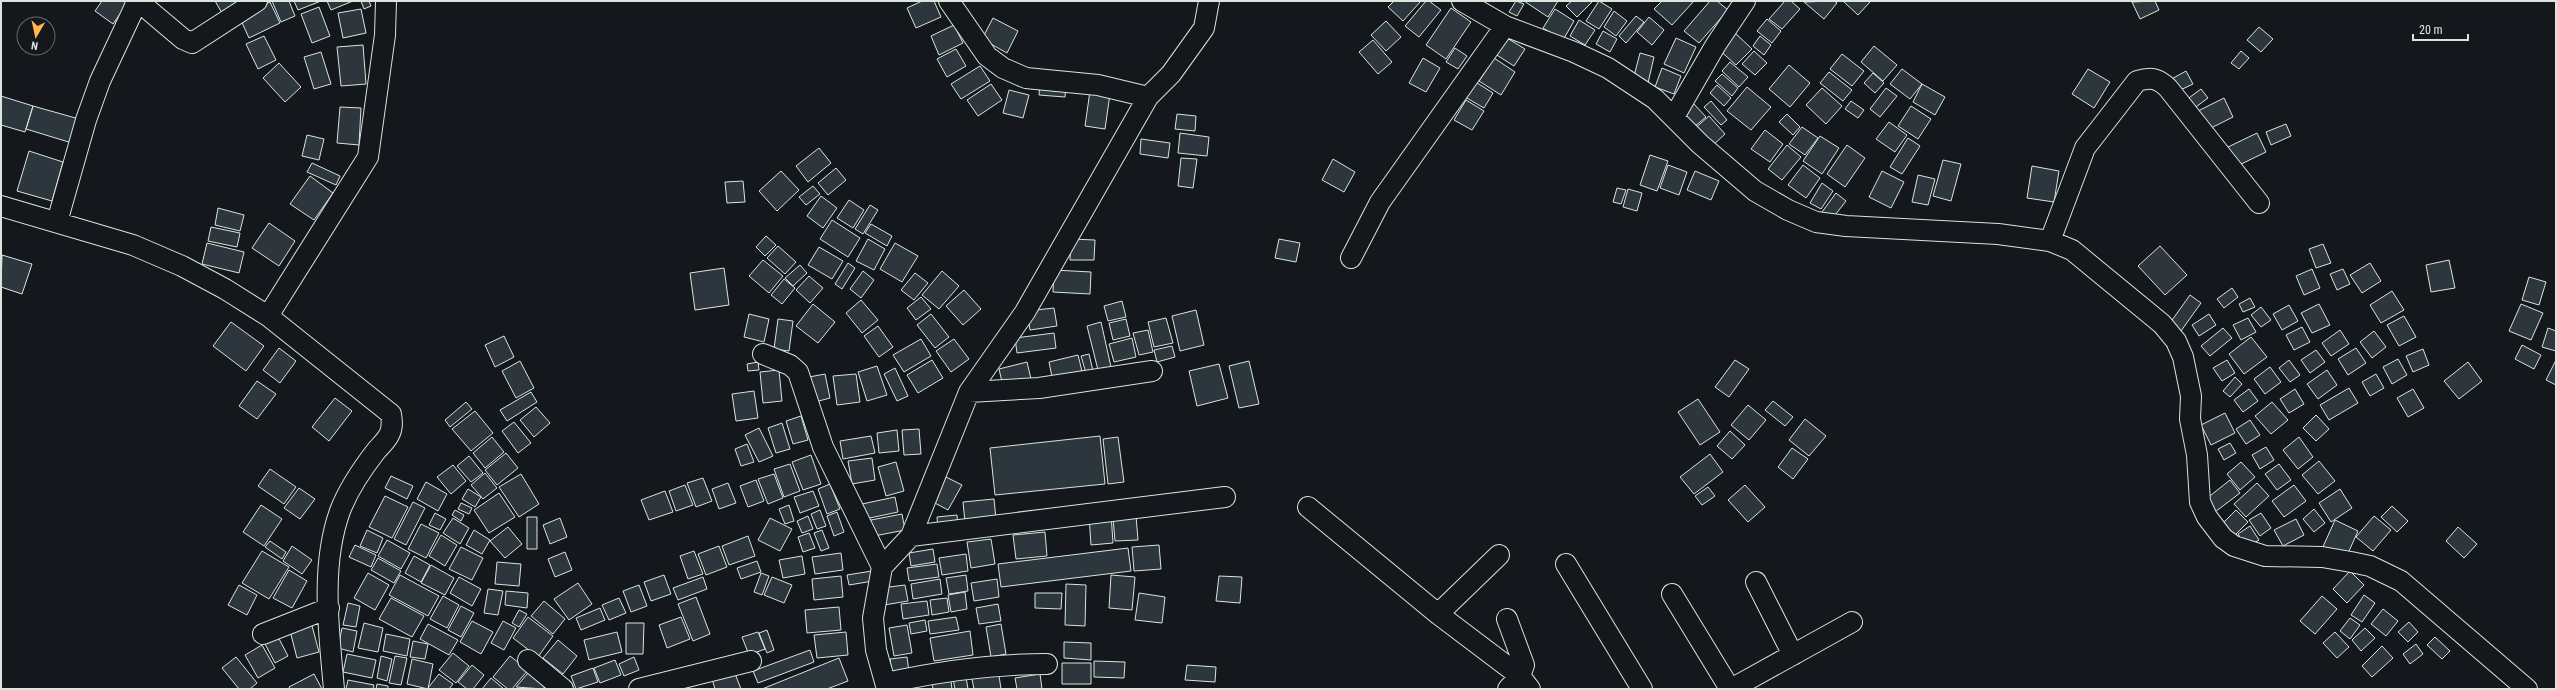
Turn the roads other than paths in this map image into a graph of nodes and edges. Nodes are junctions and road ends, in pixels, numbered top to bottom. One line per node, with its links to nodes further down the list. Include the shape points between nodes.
1 (137, 1): 2 (street, via 183,39 192,43); 13 (street, via 100,81)
2 (257, 1)
3 (386, 1): 16 (street, via 385,35 368,157)
4 (949, 1): 9 (street, via 987,56 1003,68 1026,78 1098,85)
5 (1209, 1): 9 (street, via 1204,28 1171,74)
6 (1462, 1): 8 (street)
7 (1736, 4): 10 (street)
8 (1506, 26): 10 (street, via 1608,68 1655,99); 15 (street, via 1380,202)
9 (1148, 98): 19 (street, via 1025,312)
10 (1674, 117): 14 (street, via 1700,144 1755,190 1788,210 1816,222)
11 (2259, 203): 14 (street, via 2168,88 2159,80 2148,78 2138,82 2085,148)
12 (1, 206): 13 (street)
13 (56, 222): 16 (street, via 133,245 182,266)
14 (2050, 240): 44 (street, via 2072,250 2085,260 2162,324 2176,341 2183,357 2191,396 2190,419 2200,502 2207,517 2223,538 2234,546 2265,556 2322,557 2370,566 2387,573 2401,581)
15 (1351, 258)
16 (268, 316): 28 (street, via 391,414 393,424 390,434 346,496 340,513 331,551)
17 (763, 354): 25 (street, via 790,365 798,372 822,446)
18 (1152, 371): 19 (street, via 1046,387)
19 (970, 392): 22 (street)
20 (1225, 497): 22 (street)
21 (1308, 507): 29 (street)
22 (911, 536): 25 (street)
23 (1499, 555): 29 (street)
24 (1566, 564): 42 (street)
25 (882, 567): 38 (street, via 873,618 876,650)
26 (1756, 582): 33 (street)
27 (1672, 594): 43 (street)
28 (329, 608): 32 (street); 39 (street, via 328,629)
29 (1438, 614): 37 (street)
30 (1507, 619): 37 (street, via 1524,665)
31 (1852, 622): 33 (street)
32 (263, 634)
33 (1793, 655): 43 (street)
34 (528, 660): 40 (street)
35 (751, 661): 41 (street)
36 (1047, 664): 38 (street, via 999,664 936,671)
37 (1519, 685)
38 (886, 686)
39 (334, 689)
40 (564, 689)
41 (639, 689)
42 (1642, 689)
43 (1731, 689)
44 (2527, 689)

